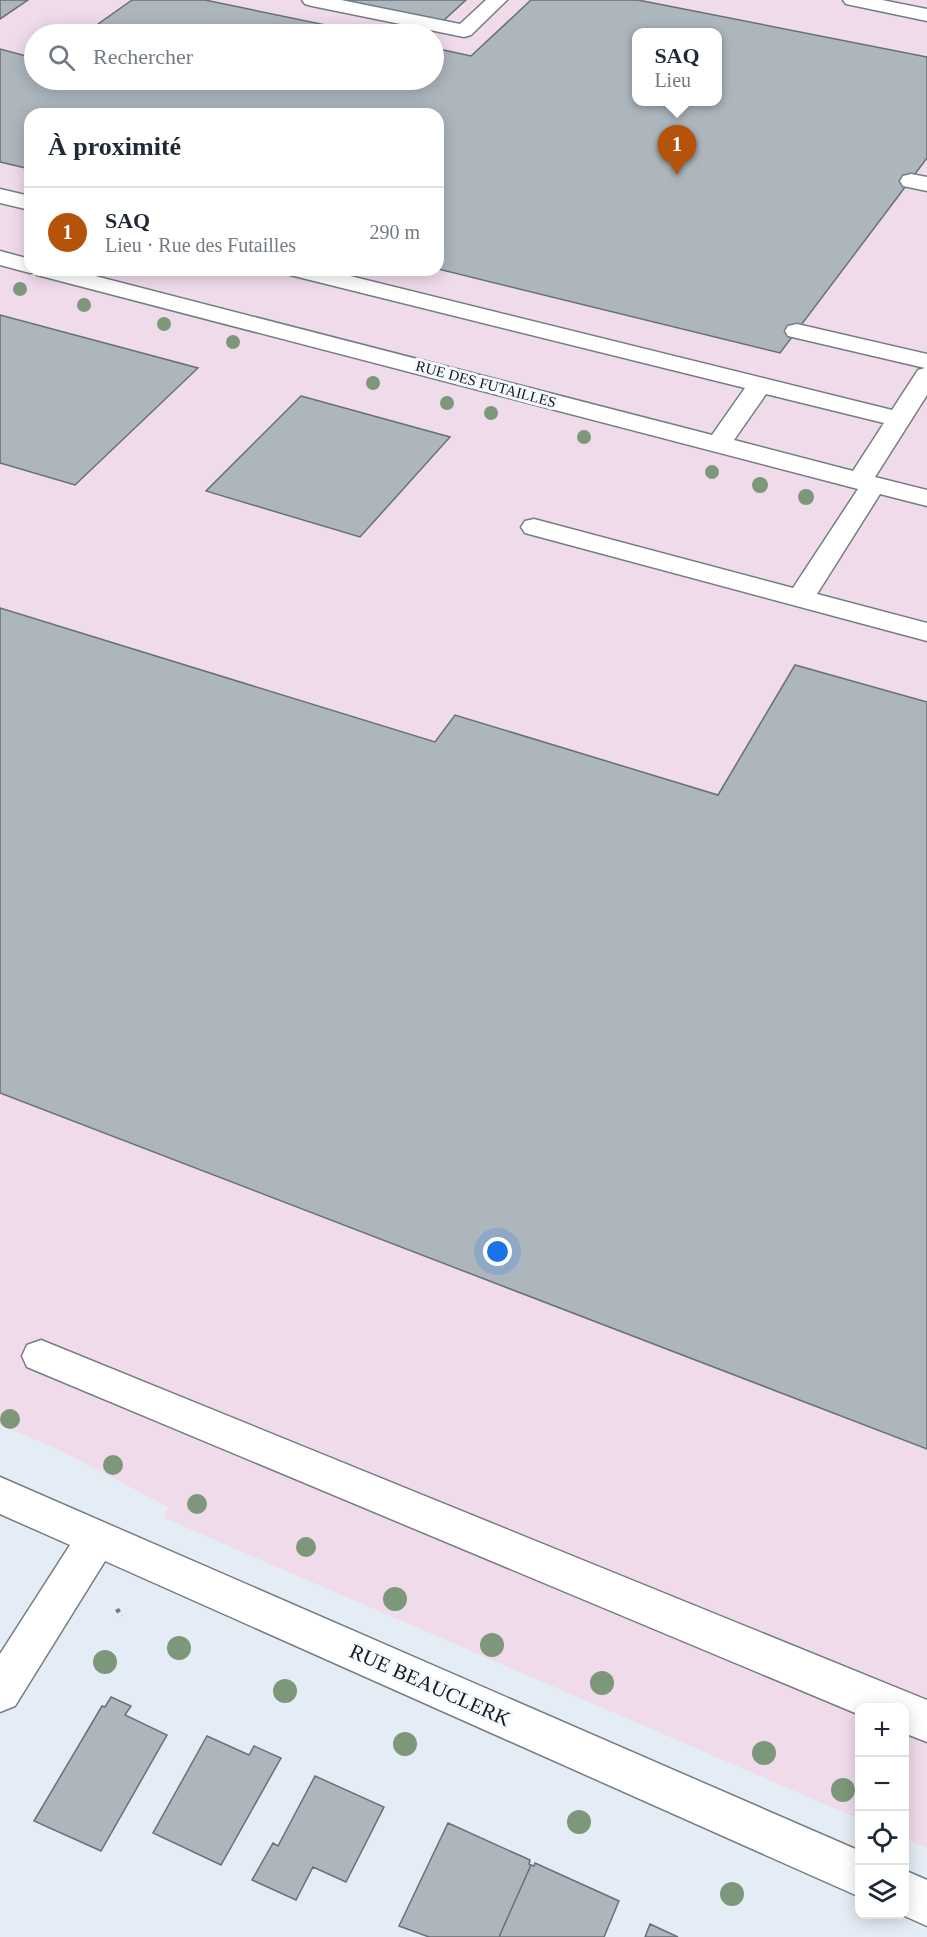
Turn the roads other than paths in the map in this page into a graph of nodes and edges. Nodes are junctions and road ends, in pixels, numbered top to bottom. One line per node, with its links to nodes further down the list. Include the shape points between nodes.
1 (312, 0): 5 (street)
2 (497, 0): 6 (street, via 464,31)
3 (853, 0): 4 (street)
4 (927, 15)
5 (430, 24)
6 (444, 27)
7 (0, 196): 8 (street)
8 (24, 202)
9 (0, 258): 10 (street)
10 (24, 264)
11 (68, 276): 18 (street, RUE DES FUTAILLES)
12 (322, 276): 16 (street)
13 (797, 331): 14 (street)
14 (927, 361)
15 (927, 375): 17 (street)
16 (760, 385): 17 (street); 18 (street)
17 (899, 419): 19 (street)
18 (718, 444): 19 (street, RUE DES FUTAILLES)
19 (866, 483): 20 (street, RUE DES FUTAILLES); 22 (street)
20 (927, 498)
21 (534, 527): 22 (street)
22 (800, 598): 23 (street)
23 (927, 632)
24 (41, 1356): 28 (street)
25 (0, 1495): 26 (street, RUE BEAUCLERK)
26 (97, 1538): 27 (street); 31 (street, RUE BEAUCLERK)
27 (0, 1692)
28 (883, 1703)
29 (909, 1714): 30 (street)
30 (927, 1721)
31 (855, 1872)
32 (909, 1895): 33 (street)
33 (927, 1903)

